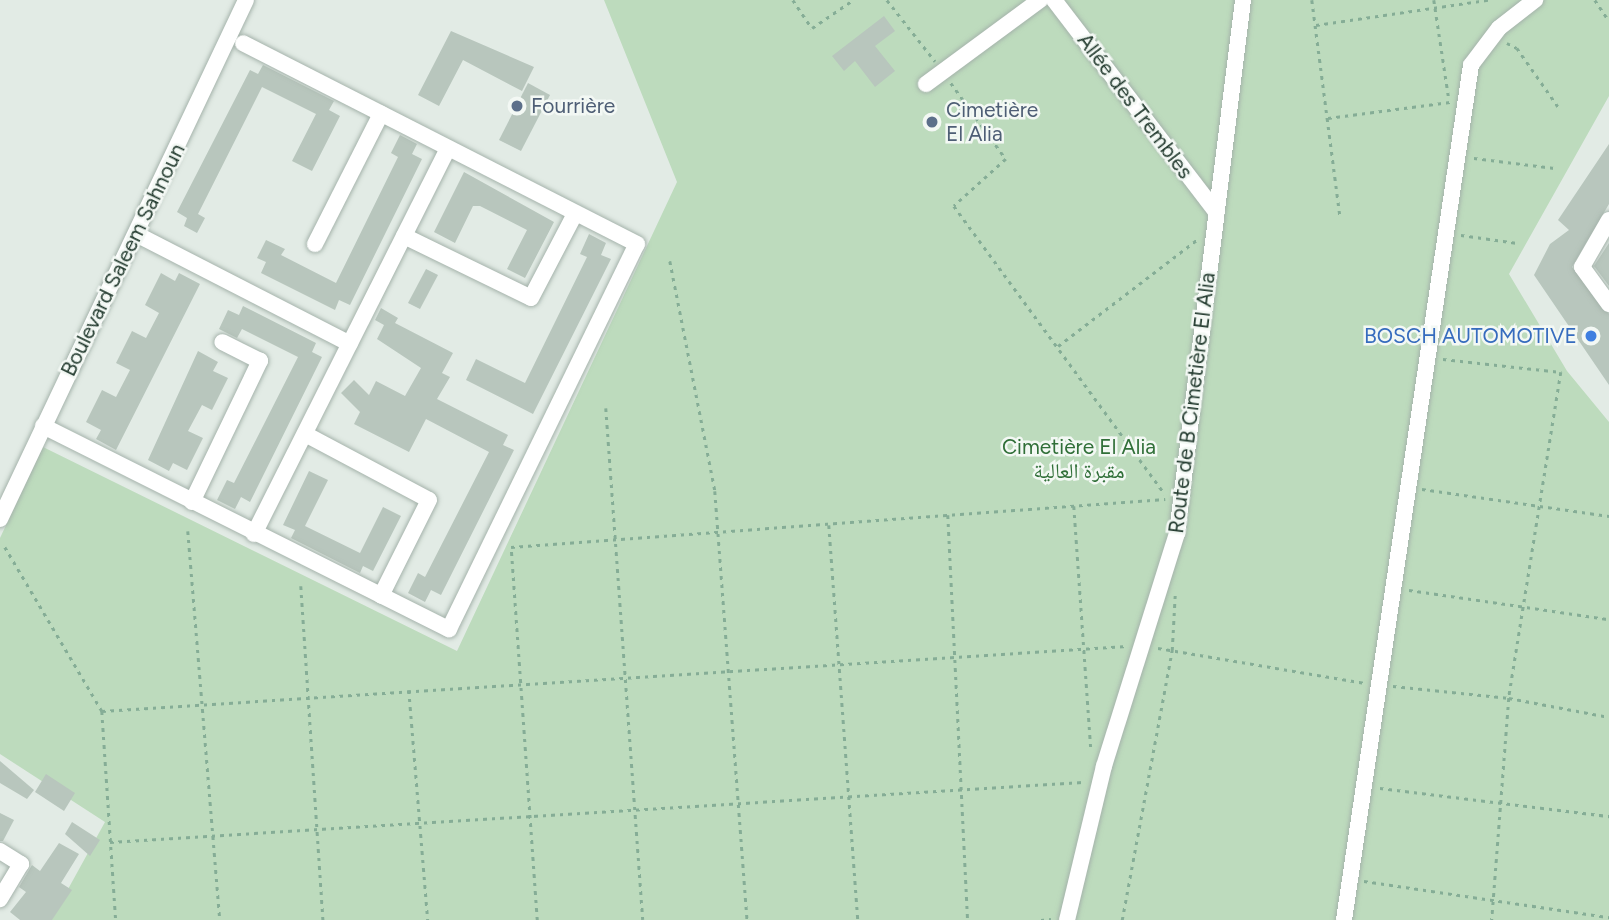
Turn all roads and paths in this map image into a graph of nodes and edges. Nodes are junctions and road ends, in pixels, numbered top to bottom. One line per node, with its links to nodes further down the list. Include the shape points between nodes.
1 (246, 0): 33 (street, Boulevard Saleem Sahnoun)
2 (793, 0): 3 (path, via 812,27)
3 (853, 0)
4 (887, 0): 18 (path)
5 (1040, 0): 18 (street)
6 (1054, 0): 30 (street, Allée des Trembles)
7 (1243, 0): 30 (street, Route de B Cimetière El Alia)
8 (1312, 0): 15 (path)
9 (1434, 0): 13 (path)
10 (1488, 0): 13 (path)
11 (1535, 0): 16 (street)
12 (1595, 0): 14 (path)
13 (1435, 7): 15 (path); 20 (path)
14 (1609, 21)
15 (1316, 25): 24 (path)
16 (1492, 37): 21 (path, via 1517,48); 26 (street, via 1471,65)
17 (243, 43): 22 (street)
18 (943, 72): 19 (street); 41 (path, via 1006,159 954,206)
19 (926, 84)
20 (1450, 102): 23 (path); 24 (path)
21 (1559, 108)
22 (381, 114): 25 (street); 36 (street)
23 (1452, 116)
24 (1328, 118): 29 (path)
25 (448, 149): 28 (street); 34 (street)
26 (1458, 156): 27 (path); 32 (street)
27 (1553, 168)
28 (575, 214): 34 (street, via 531,298); 64 (street, via 637,244 449,629)
29 (1340, 216)
30 (1215, 219): 41 (path); 51 (street, Route de B Cimetière El Alia)
31 (1609, 220): 38 (street, via 1582,267)
32 (1447, 233): 35 (path); 42 (street)
33 (138, 235): 40 (street); 44 (street, Boulevard Saleem Sahnoun)
34 (404, 236): 40 (street)
35 (1517, 243)
36 (315, 244)
37 (670, 261): 57 (path, via 705,421)
38 (1609, 304)
39 (222, 342): 48 (street, via 260,361)
40 (350, 344): 45 (street)
41 (1057, 346): 47 (path)
42 (1430, 358): 46 (street); 49 (path, via 1562,372)
43 (606, 408): 59 (path)
44 (43, 426): 48 (street); 54 (street, Boulevard Saleem Sahnoun)
45 (305, 434): 58 (street); 64 (street, via 429,500)
46 (1410, 487): 49 (path); 63 (street)
47 (1168, 499): 50 (path); 51 (path)
48 (192, 502): 58 (street)
49 (1540, 504): 53 (path); 65 (path)
50 (1074, 506): 52 (path); 68 (path)
51 (1180, 514): 67 (street, Route de B Cimetière El Alia)
52 (948, 515): 55 (path); 69 (path)
53 (1609, 516)
54 (0, 519)
55 (829, 524): 57 (path); 70 (path)
56 (188, 531): 76 (path)
57 (717, 532): 59 (path); 71 (path)
58 (254, 534): 64 (street)
59 (614, 540): 72 (path); 73 (path, via 511,547)
60 (5, 547): 77 (path)
61 (1176, 582): 107 (path, via 1172,650)
62 (301, 586): 75 (path)
63 (1395, 588): 65 (path); 80 (street)
64 (381, 596)
65 (1526, 606): 66 (path); 83 (path, via 1509,698)
66 (1609, 619)
67 (1142, 645): 68 (path); 79 (street, Route de B Cimetière El Alia)
68 (1084, 648): 69 (path); 78 (path)
69 (955, 656): 70 (path); 81 (path)
70 (839, 663): 71 (path); 82 (path)
71 (728, 669): 72 (path); 84 (path)
72 (624, 676): 73 (path); 85 (path)
73 (518, 682): 74 (path); 86 (path)
74 (409, 689): 75 (path); 88 (path)
75 (307, 697): 76 (path); 89 (path)
76 (206, 704): 77 (path); 90 (path)
77 (102, 712): 91 (path)
78 (1092, 754)
79 (1100, 780): 81 (path); 106 (street, Route de B Cimetière El Alia)
80 (1365, 786): 83 (path); 93 (street)
81 (961, 789): 82 (path); 105 (path)
82 (849, 796): 84 (path); 104 (path)
83 (1504, 802): 87 (path); 95 (path)
84 (738, 803): 85 (path); 103 (path)
85 (634, 810): 86 (path); 102 (path)
86 (528, 816): 88 (path); 101 (path)
87 (1609, 816)
88 (420, 823): 89 (path); 100 (path)
89 (316, 829): 90 (path); 99 (path)
90 (214, 835): 91 (path); 98 (path)
91 (110, 842): 97 (path)
92 (0, 851): 94 (street, via 21,864)
93 (1350, 879): 95 (path); 108 (street)
94 (0, 899)
95 (1495, 901): 96 (path); 109 (path)
96 (1609, 917)
97 (116, 920)
98 (220, 920)
99 (323, 920)
100 (428, 920)
101 (537, 920)
102 (643, 920)
103 (747, 920)
104 (858, 920)
105 (968, 920)
106 (1067, 920)
107 (1122, 920)
108 (1344, 920)
109 (1492, 920)

